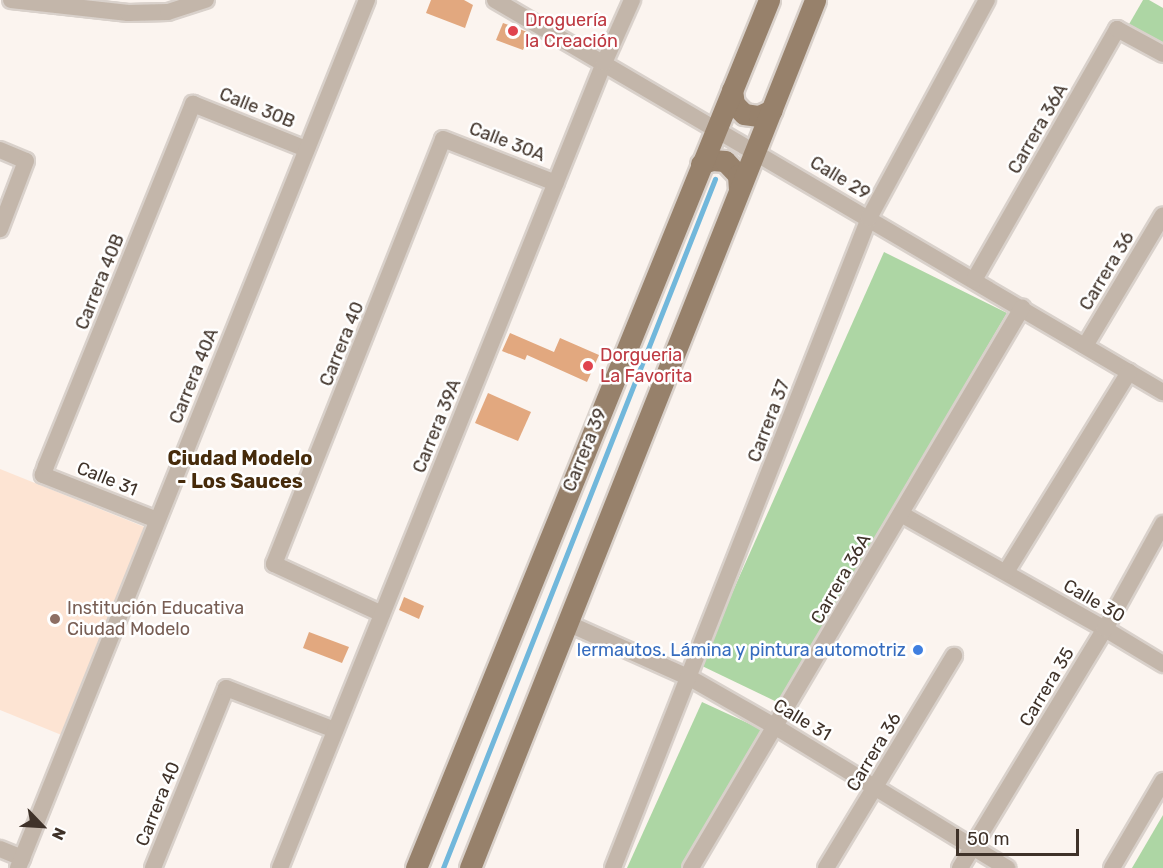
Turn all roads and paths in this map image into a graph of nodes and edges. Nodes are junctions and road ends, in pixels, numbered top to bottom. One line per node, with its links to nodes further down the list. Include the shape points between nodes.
1 (11, 0): 9 (street)
2 (206, 0): 9 (street, via 168,12 128,13)
3 (367, 0): 17 (street, Carrera 40A)
4 (632, 0): 11 (street, Carrera 39A)
5 (769, 0): 12 (main road, Carrera 39)
6 (815, 0): 14 (main road)
7 (987, 0): 24 (street, Carrera 37)
8 (498, 1): 11 (street, Calle 29)
9 (82, 4)
10 (1163, 54): 26 (street, Carrera 36A, via 1117,29)
11 (604, 63): 15 (street, Calle 29); 21 (street, Carrera 39A)
12 (732, 90): 14 (main road, via 734,104 744,114 759,116); 15 (main road, Carrera 39)
13 (193, 104): 17 (street, Calle 30B); 31 (street, Carrera 40B)
14 (772, 110): 19 (main road)
15 (716, 128): 19 (street, Calle 29); 20 (main road, Carrera 39)
16 (443, 139): 21 (street, Calle 30A); 36 (street, Carrera 40, via 274,564)
17 (306, 149): 33 (street, Carrera 40A)
18 (0, 150): 25 (street, via 26,161)
19 (755, 150): 22 (main road); 24 (street, Calle 29)
20 (701, 164): 22 (main road, via 725,161 738,175); 51 (main road, Carrera 39)
21 (556, 183): 36 (street, Carrera 39A)
22 (739, 188): 37 (main road)
23 (1163, 215): 28 (street, Carrera 36)
24 (869, 218): 26 (street, Calle 29); 41 (street, Carrera 37)
25 (0, 229)
26 (974, 280): 27 (street, Calle 29)
27 (1022, 308): 28 (street, Calle 29); 32 (street, Carrera 36A)
28 (1086, 346): 29 (street, Calle 29)
29 (1129, 372): 30 (street, Calle 29); 35 (street)
30 (1163, 392)
31 (43, 475): 33 (street, Calle 31)
32 (901, 514): 35 (street, Calle 30); 42 (street, Carrera 36A)
33 (157, 520): 48 (street, Carrera 40A)
34 (1163, 524): 38 (street, Carrera 35)
35 (1005, 572): 38 (street, Calle 30)
36 (382, 614): 43 (street, Carrera 39A)
37 (567, 623): 41 (street, Calle 31); 52 (main road)
38 (1105, 629): 40 (street, Calle 30); 46 (street, Carrera 35)
39 (954, 656): 45 (street, Carrera 36)
40 (1163, 664)
41 (690, 678): 42 (street, Calle 31); 53 (street, Carrera 37)
42 (776, 727): 45 (street, Calle 31); 54 (street, Carrera 36A)
43 (335, 730): 49 (street, Carrera 40, via 226,688); 50 (street, Carrera 39A)
44 (1163, 781): 58 (street)
45 (876, 788): 46 (street, Calle 31); 55 (street, Carrera 36)
46 (973, 848): 56 (street, Carrera 35); 57 (street, Calle 31)
47 (0, 849): 48 (street)
48 (20, 863)
49 (153, 868)
50 (280, 868)
51 (416, 868)
52 (470, 868)
53 (613, 868)
54 (691, 868)
55 (826, 868)
56 (960, 868)
57 (1007, 868)
58 (1113, 868)

